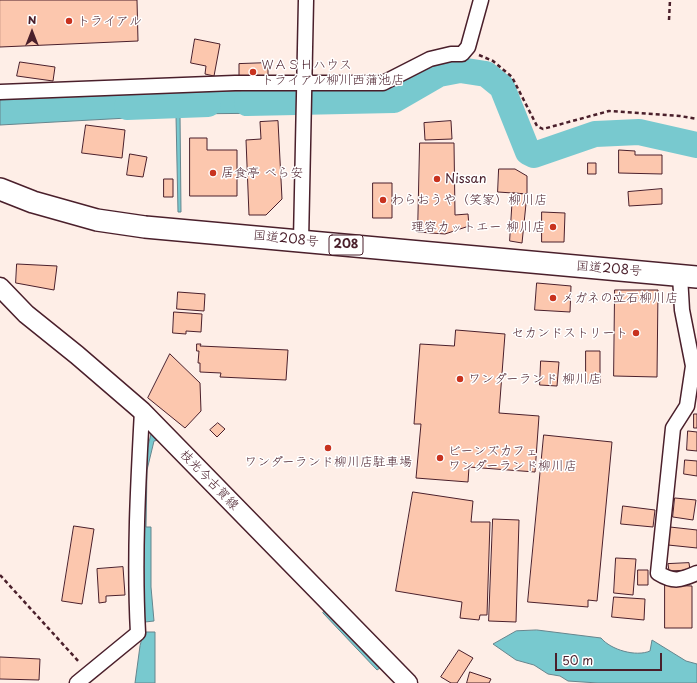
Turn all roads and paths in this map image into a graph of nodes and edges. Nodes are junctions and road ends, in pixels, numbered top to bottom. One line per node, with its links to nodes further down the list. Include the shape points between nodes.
1 (306, 0): 6 (street)
2 (481, 0): 5 (street, via 468,47)
3 (670, 0): 4 (path)
4 (669, 20)
5 (462, 54): 6 (street, via 430,59 383,83); 8 (path, via 478,55 492,61 512,78 538,126 543,129 609,111)
6 (304, 84): 7 (street, via 235,83); 10 (street)
7 (0, 92)
8 (697, 119)
9 (0, 189): 10 (highway, 国道208号 / 208, via 33,202 97,220 145,227)
10 (301, 241): 11 (highway, 国道208号 / 208)
11 (689, 276): 13 (street, via 682,310 693,366)
12 (0, 286): 14 (main road, 枝光今古賀線, via 26,314)
13 (691, 407): 15 (street, via 673,428 658,573 668,579 682,580)
14 (142, 411): 17 (street, via 136,523 138,633); 19 (main road, 枝光今古賀線)
15 (697, 573)
16 (0, 575): 17 (path)
17 (88, 673): 18 (street)
18 (77, 683)
19 (408, 683)

